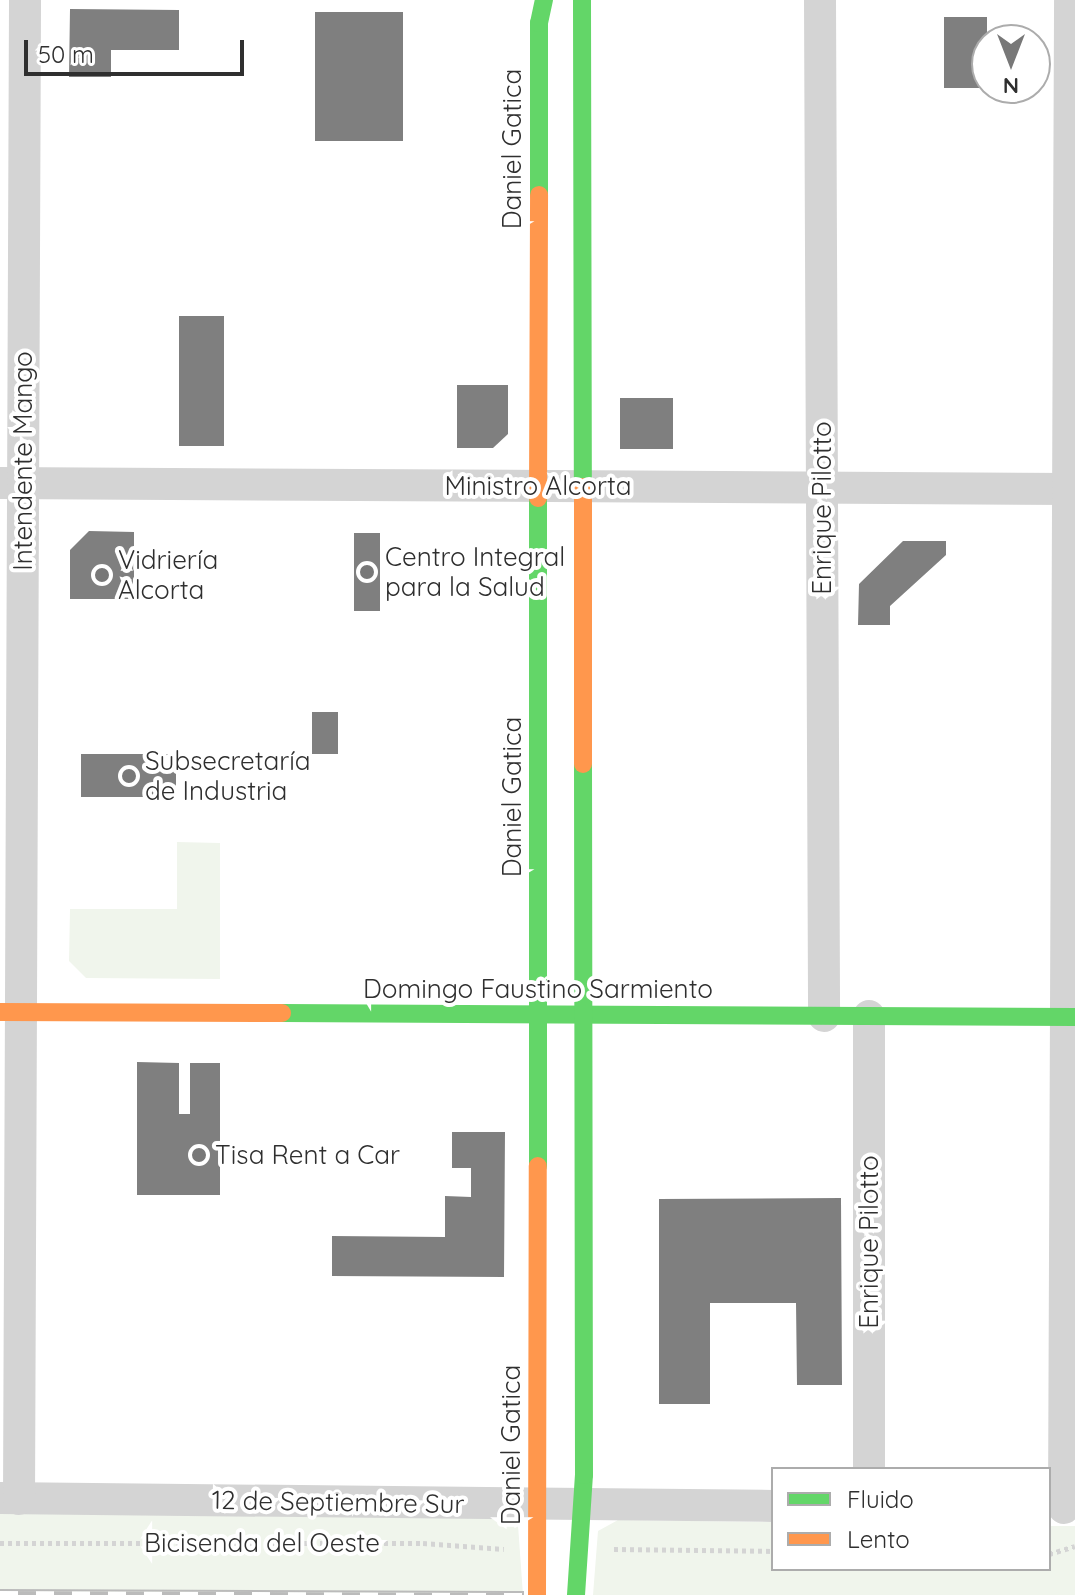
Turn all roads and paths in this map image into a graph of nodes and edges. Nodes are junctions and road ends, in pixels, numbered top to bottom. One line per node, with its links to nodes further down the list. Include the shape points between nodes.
1 (25, 0): 6 (street, Intendente Mango)
2 (544, 0): 7 (main road, Daniel Gatica, via 539,23)
3 (582, 0): 8 (main road)
4 (820, 0): 9 (street, Enrique Pilotto)
5 (1070, 0): 10 (street)
6 (11, 484): 7 (street, Ministro Alcorta); 11 (street, Intendente Mango)
7 (538, 486): 8 (street, Ministro Alcorta); 12 (main road, Daniel Gatica)
8 (586, 486): 9 (street, Ministro Alcorta); 13 (main road)
9 (822, 487): 10 (street, Ministro Alcorta); 14 (street, Enrique Pilotto)
10 (1072, 489): 16 (street)
11 (10, 1012): 12 (main road, Domingo Faustino Sarmiento); 18 (street, Intendente Mango)
12 (537, 1014): 13 (main road, Domingo Faustino Sarmiento); 19 (main road, Daniel Gatica)
13 (585, 1015): 14 (main road, Domingo Faustino Sarmiento); 20 (main road)
14 (824, 1016): 15 (main road, Domingo Faustino Sarmiento)
15 (869, 1016): 16 (main road, Domingo Faustino Sarmiento); 17 (street, Enrique Pilotto)
16 (1070, 1017): 22 (street)
17 (869, 1467)
18 (9, 1498): 19 (street, 12 de Septiembre Sur)
19 (537, 1504): 20 (street, 12 de Septiembre Sur); 29 (main road, Daniel Gatica)
20 (583, 1505): 21 (street, 12 de Septiembre Sur); 30 (main road)
21 (771, 1506)
22 (1063, 1508)
23 (0, 1543): 25 (path, Bicisenda del Oeste, via 423,1543)
24 (1075, 1546): 28 (path)
25 (509, 1549)
26 (610, 1549): 27 (path)
27 (771, 1551)
28 (1051, 1553)
29 (537, 1595)
30 (576, 1595)

